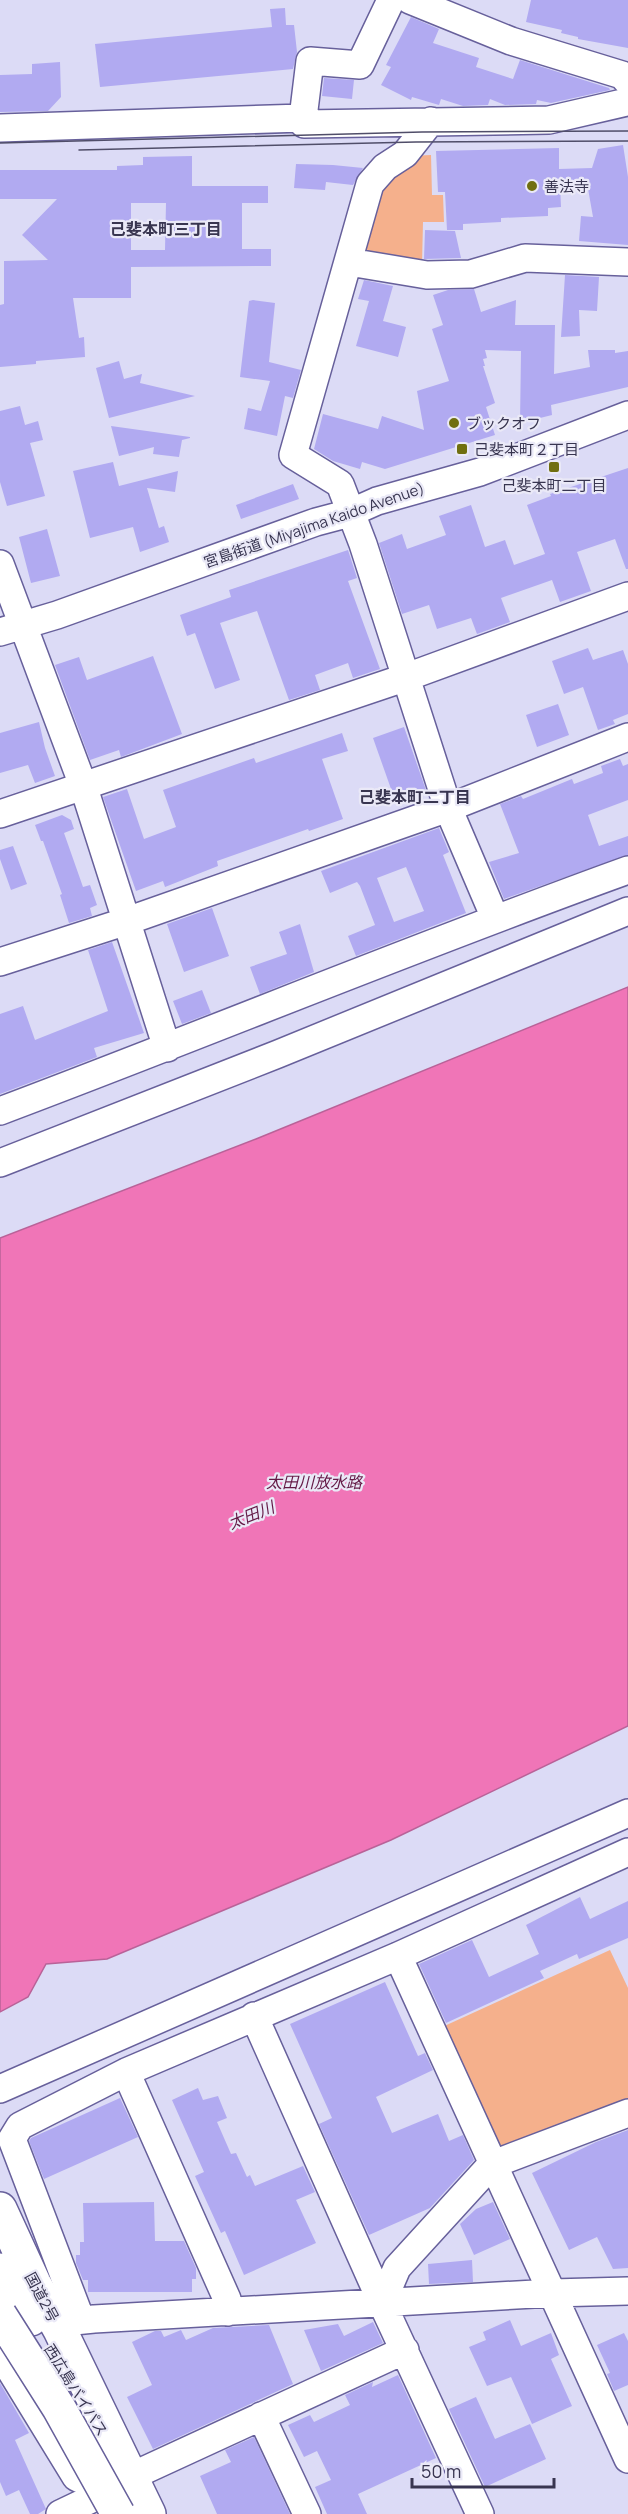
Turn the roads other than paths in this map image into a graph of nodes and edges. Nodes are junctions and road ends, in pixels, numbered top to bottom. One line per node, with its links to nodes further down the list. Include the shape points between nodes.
1 (391, 0): 7 (street, via 360,65 310,61)
2 (410, 0): 3 (street, via 511,41 622,75)
3 (628, 82)
4 (628, 98): 5 (street)
5 (627, 102): 6 (street); 8 (street, via 549,120)
6 (628, 107)
7 (303, 118): 8 (street, via 304,124); 9 (street)
8 (430, 121): 10 (street, via 405,154 385,166 370,184)
9 (0, 128)
10 (348, 262): 11 (street, via 427,275 471,274 525,258); 13 (street, via 293,455 340,484)
11 (628, 262)
12 (628, 415): 13 (street, 宮島街道 (Miyajima Kaido Avenue), via 480,472 377,501)
13 (350, 513): 16 (street, 宮島街道 (Miyajima Kaido Avenue)); 17 (street)
14 (0, 564): 16 (street)
15 (628, 596): 17 (street)
16 (11, 629): 19 (street)
17 (404, 678): 19 (street); 20 (street)
18 (628, 736): 20 (street)
19 (84, 788): 21 (street); 25 (street)
20 (448, 808): 24 (street); 25 (street)
21 (0, 814)
22 (628, 870): 24 (street)
23 (628, 911): 29 (street)
24 (495, 918): 27 (street)
25 (127, 921): 26 (street); 27 (street)
26 (0, 962)
27 (167, 1048): 28 (street)
28 (0, 1111)
29 (0, 1163)
30 (628, 1813): 35 (street)
31 (628, 1852): 32 (street)
32 (398, 1956): 33 (street); 37 (street)
33 (254, 2016): 34 (street); 43 (street)
34 (126, 2072): 44 (street, via 227,2299); 46 (street, via 20,2126 12,2139 70,2289)
35 (0, 2089)
36 (628, 2113): 37 (street)
37 (491, 2164): 41 (street); 43 (street, via 397,2268)
38 (0, 2209): 46 (highway, 国道2号, via 29,2274)
39 (0, 2270): 53 (highway, 西広島バイパス, via 77,2389)
40 (628, 2291): 41 (street)
41 (552, 2293): 43 (street); 50 (street)
42 (0, 2295): 51 (highway, 国道2号)
43 (382, 2303): 44 (street); 47 (street)
44 (228, 2312): 46 (street)
45 (0, 2315): 51 (highway, 西広島バイパス, bridge)
46 (70, 2325): 51 (highway, 国道2号)
47 (405, 2350): 49 (street); 55 (street)
48 (0, 2353): 51 (street, via 76,2477)
49 (261, 2416): 51 (street); 54 (street)
50 (628, 2459)
51 (118, 2499): 52 (street); 53 (highway, 国道2号)
52 (60, 2514)
53 (147, 2514)
54 (307, 2514)
55 (480, 2514)

